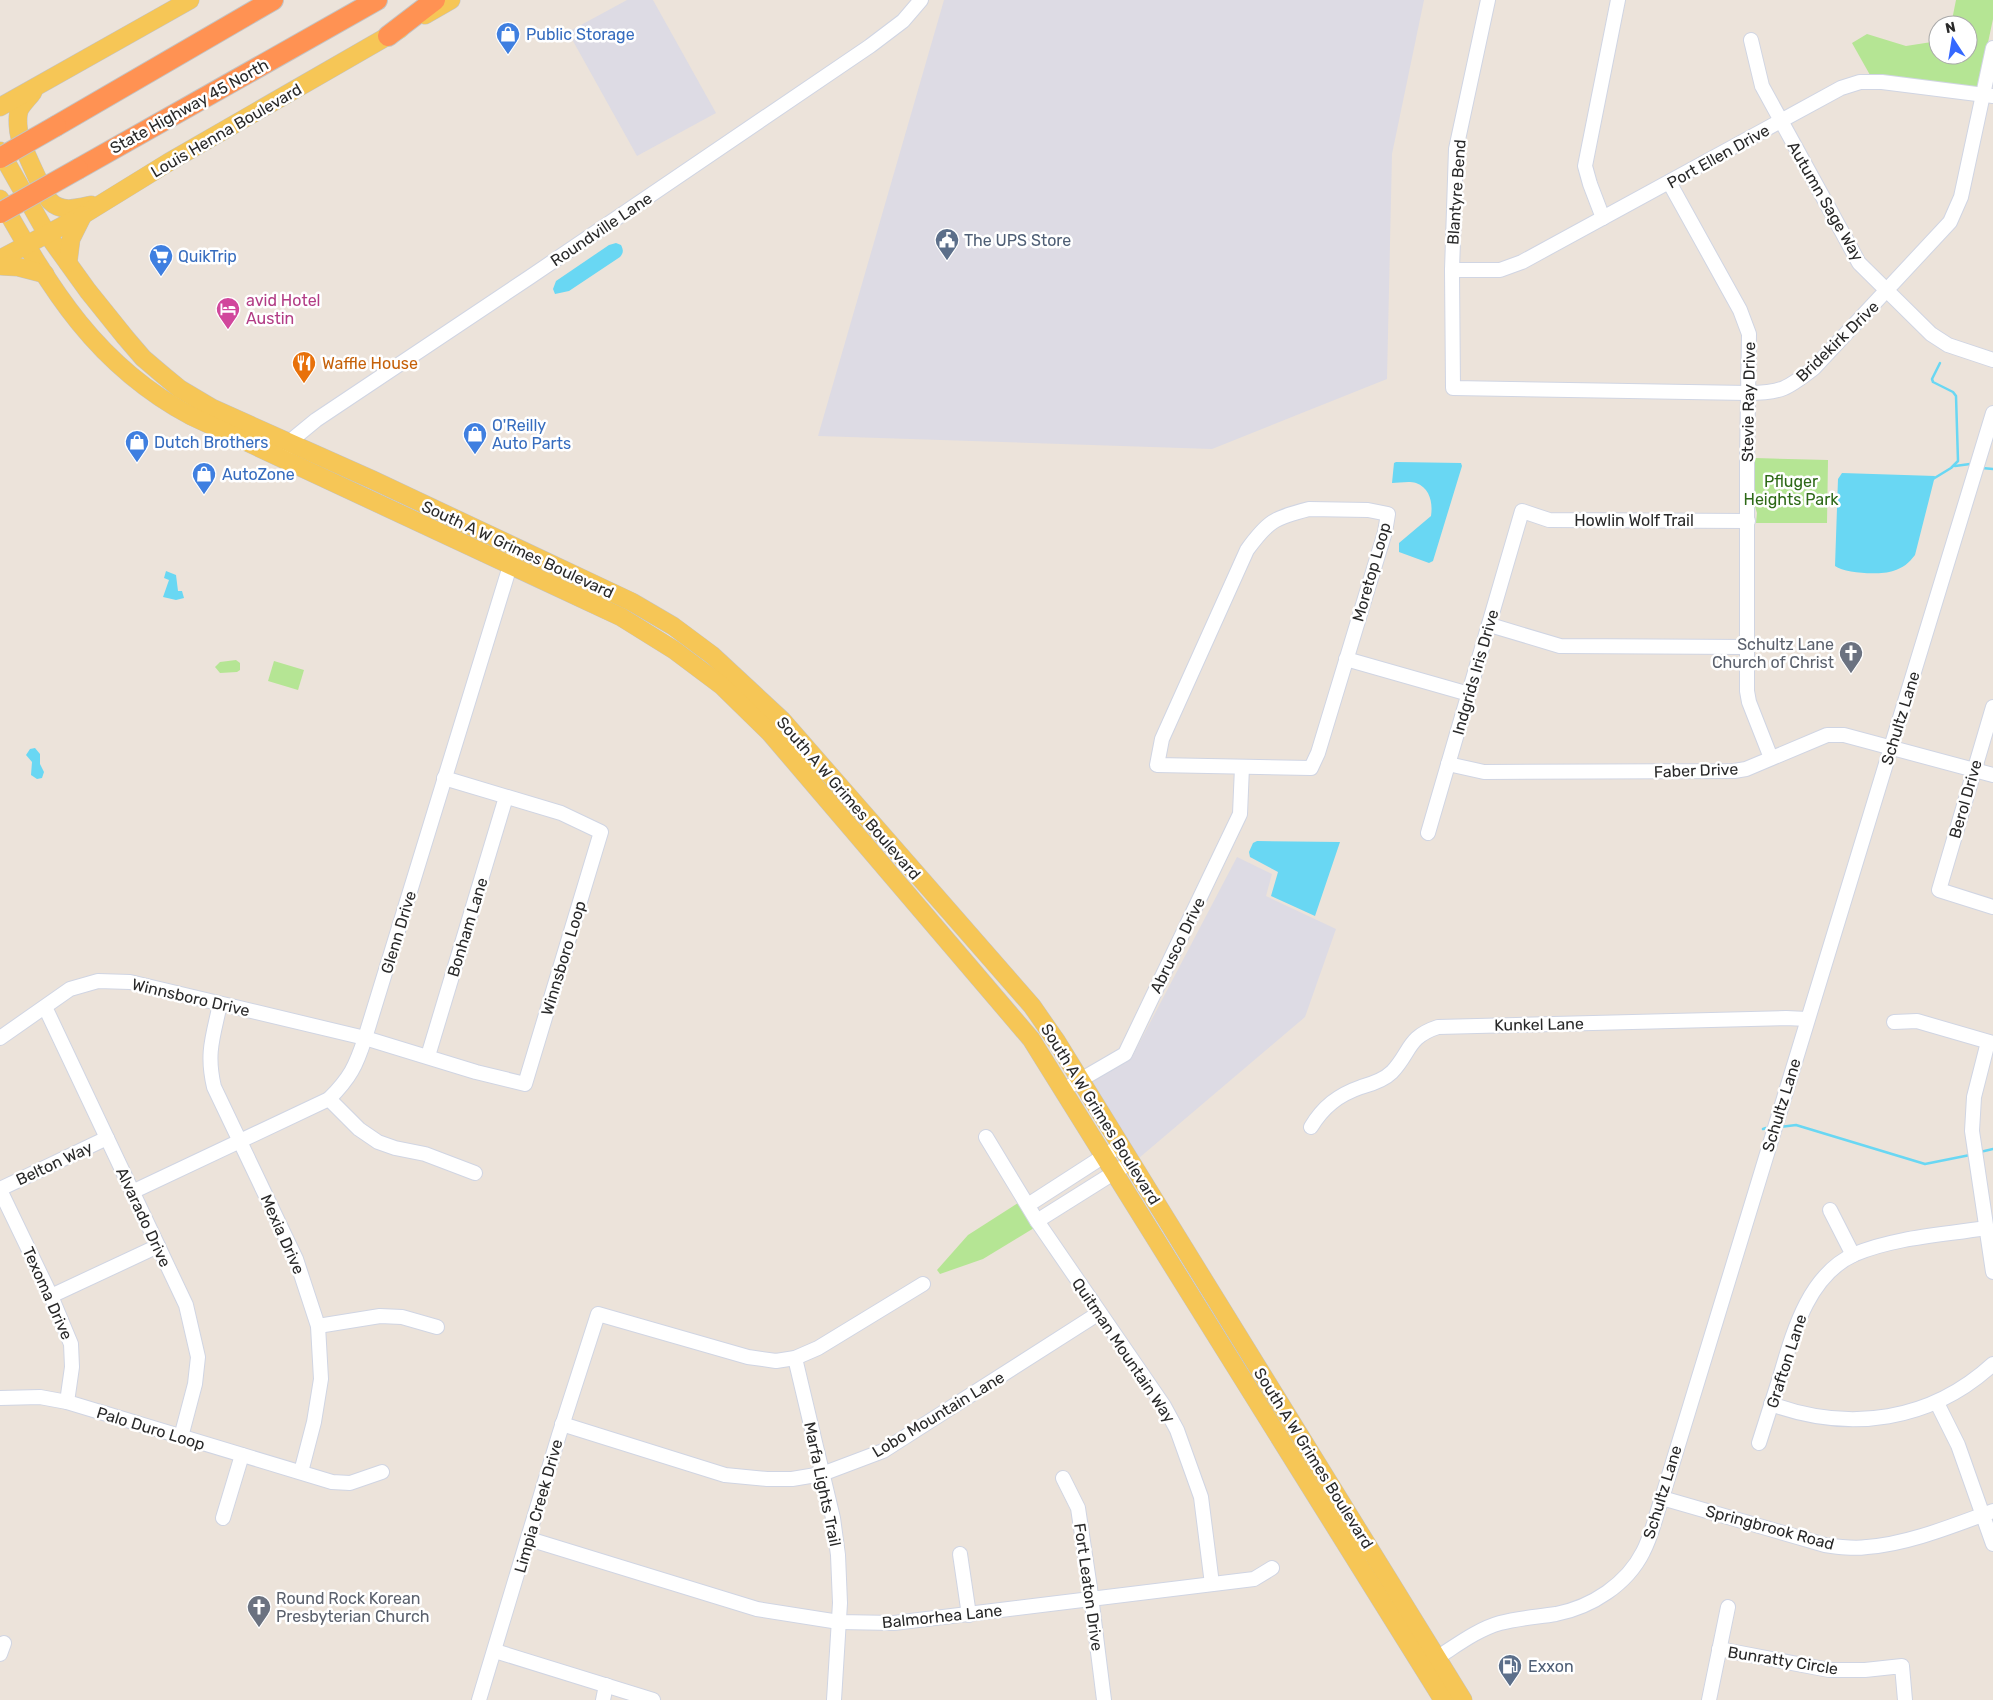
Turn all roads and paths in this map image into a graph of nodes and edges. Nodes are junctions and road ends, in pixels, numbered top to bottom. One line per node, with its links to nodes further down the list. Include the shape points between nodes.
1 (190, 0): 12 (main road)
2 (273, 0): 18 (highway, bridge)
3 (377, 0): 22 (highway, State Highway 45 North, bridge)
4 (435, 0): 9 (highway)
5 (451, 0): 9 (main road, Louis Henna Boulevard)
6 (921, 0): 39 (street, Roundville Lane, via 904,21 870,46 316,420)
7 (1488, 0): 30 (street, Blantyre Bend, via 1456,149)
8 (1618, 0): 24 (street, via 1585,166)
9 (388, 36): 21 (main road, Louis Henna Boulevard)
10 (1751, 40): 16 (street, Autumn Sage Way, via 1762,86)
11 (1993, 48): 14 (street, Bridekirk Drive)
12 (38, 87): 13 (main road); 15 (main road); 21 (main road, via 19,110 20,138 51,202 73,210)
13 (0, 94)
14 (1988, 95): 16 (street, Port Ellen Drive, via 1860,82 1841,88); 32 (street, Bridekirk Drive, via 1961,197 1950,222)
15 (0, 107)
16 (1781, 122): 19 (street, Port Ellen Drive); 32 (street, Autumn Sage Way, via 1860,263)
17 (0, 151): 25 (main road, South A W Grimes Boulevard)
18 (0, 158)
19 (1669, 182): 24 (street, Port Ellen Drive); 37 (street, Stevie Ray Drive, via 1745,322 1749,334)
20 (0, 199): 26 (main road, South A W Grimes Boulevard)
21 (104, 202): 23 (main road, Louis Henna Boulevard)
22 (0, 213)
23 (83, 215): 25 (main road, Louis Henna Boulevard); 28 (main road, via 71,239)
24 (1603, 218): 30 (street, Port Ellen Drive, via 1522,262 1500,270)
25 (47, 234): 26 (main road, Louis Henna Boulevard); 28 (main road, South A W Grimes Boulevard)
26 (26, 244): 27 (main road, Louis Henna Boulevard); 31 (main road, South A W Grimes Boulevard)
27 (0, 259)
28 (68, 263): 34 (main road, South A W Grimes Boulevard)
29 (0, 266): 31 (main road)
30 (1452, 270): 36 (street, Blantyre Bend)
31 (45, 274): 33 (main road, South A W Grimes Boulevard)
32 (1888, 291): 35 (street, Autumn Sage Way, via 1931,334 1948,346); 37 (street, Bridekirk Drive, via 1814,368 1792,385 1770,393)
33 (78, 322): 34 (main road, via 92,326 117,354); 39 (main road, South A W Grimes Boulevard, via 109,357 150,392 191,416)
34 (143, 358): 39 (main road, South A W Grimes Boulevard, via 180,389)
35 (1993, 360)
36 (1452, 388): 37 (street, Bridekirk Drive)
37 (1748, 393): 41 (street, Stevie Ray Drive)
38 (1993, 413): 49 (street, Schultz Lane)
39 (286, 450): 42 (main road, South A W Grimes Boulevard, via 385,508)
40 (1522, 511): 41 (street, Howlin Wolf Trail, via 1549,520); 43 (street, Indgrids Iris Drive)
41 (1748, 521): 44 (street, Stevie Ray Drive)
42 (513, 556): 46 (main road, South A W Grimes Boulevard); 56 (street, Glenn Drive)
43 (1490, 625): 44 (street, via 1560,646); 47 (street, Indgrids Iris Drive)
44 (1747, 646): 50 (street, Stevie Ray Drive, via 1749,702)
45 (1346, 659): 47 (street); 52 (street, Moretop Loop, via 1311,768); 52 (street, Moretop Loop, via 1388,514 1368,510 1309,509 1278,517 1247,550 1162,739 1157,765)
46 (727, 680): 53 (main road, South A W Grimes Boulevard, via 782,720); 57 (main road, South A W Grimes Boulevard)
47 (1469, 694): 51 (street, Indgrids Iris Drive)
48 (1993, 708): 54 (street, Berol Drive)
49 (1891, 747): 50 (street, Faber Drive, via 1851,736 1827,735); 54 (street, Faber Drive); 65 (street, Schultz Lane)
50 (1771, 758): 51 (street, Faber Drive, via 1734,771 1484,772)
51 (1448, 764): 59 (street, Indgrids Iris Drive)
52 (1242, 767): 71 (street, Abrusco Drive, via 1240,814 1124,1054)
53 (825, 769): 57 (main road); 62 (main road, South A W Grimes Boulevard)
54 (1974, 769): 55 (street, Faber Drive); 60 (street, Berol Drive, via 1939,890)
55 (1993, 775)
56 (444, 778): 58 (street, Winnsboro Loop); 68 (street, Glenn Drive)
57 (810, 782): 61 (main road, South A W Grimes Boulevard)
58 (506, 797): 70 (street, Bonham Lane); 70 (street, Winnsboro Loop, via 561,813 601,832 524,1084)
59 (1428, 833)
60 (1993, 907)
61 (969, 968): 62 (main road, via 986,976); 72 (main road, South A W Grimes Boulevard, via 1031,1038)
62 (1006, 976): 71 (main road, South A W Grimes Boulevard, via 1032,1006)
63 (220, 1004): 64 (street, Winnsboro Drive, via 130,982 98,981 70,990); 68 (street, Winnsboro Drive); 77 (street, Mexia Drive, via 210,1051 210,1069 214,1087)
64 (45, 1007): 67 (street, Winnsboro Drive); 76 (street, Alvarado Drive)
65 (1807, 1019): 74 (street, Kunkel Lane, via 1438,1027 1424,1032 1411,1044 1392,1073 1334,1099); 115 (street, Schultz Lane)
66 (1894, 1022): 69 (street, via 1918,1021)
67 (0, 1038)
68 (365, 1038): 70 (street, Winnsboro Loop); 73 (street, Glenn Drive, via 350,1075)
69 (1991, 1042): 88 (street, via 1972,1112)
70 (428, 1056)
71 (1080, 1079): 72 (street, Abrusco Drive); 78 (main road, South A W Grimes Boulevard)
72 (1063, 1090): 79 (main road, South A W Grimes Boulevard)
73 (329, 1099): 77 (street, Glenn Drive); 82 (street, via 359,1129 378,1142 425,1154)
74 (1312, 1127)
75 (986, 1137): 85 (street, Quitman Mountain Way)
76 (107, 1138): 83 (street, Belton Way); 84 (street, Alvarado Drive)
77 (240, 1140): 84 (street, Glenn Drive); 97 (street, Mexia Drive, via 296,1259)
78 (1121, 1145): 79 (street); 80 (main road, South A W Grimes Boulevard)
79 (1104, 1155): 81 (main road, South A W Grimes Boulevard); 85 (street)
80 (1131, 1162): 81 (street); 92 (main road, South A W Grimes Boulevard)
81 (1115, 1172): 87 (street); 94 (main road, South A W Grimes Boulevard)
82 (474, 1173)
83 (0, 1189): 95 (street, Texoma Drive)
84 (132, 1192): 89 (street, Alvarado Drive)
85 (1028, 1205): 87 (street, Quitman Mountain Way)
86 (1830, 1210): 90 (street)
87 (1037, 1221): 96 (street, Quitman Mountain Way)
88 (1986, 1228): 90 (street, Grafton Lane, via 1898,1241); 91 (street)
89 (158, 1246): 95 (street); 108 (street, Alvarado Drive, via 186,1305 198,1357 195,1384)
90 (1853, 1255): 104 (street, Grafton Lane, via 1826,1276 1802,1311)
91 (1993, 1272)
92 (1204, 1279): 94 (main road); 105 (main road, South A W Grimes Boulevard)
93 (924, 1284): 99 (street, via 830,1342)
94 (1188, 1289): 106 (main road, South A W Grimes Boulevard)
95 (51, 1296): 102 (street, Texoma Drive, via 71,1344 72,1367)
96 (1099, 1313): 113 (street, Lobo Mountain Lane, via 883,1450); 123 (street, Quitman Mountain Way, via 1178,1430 1201,1497)
97 (318, 1326): 98 (street, via 380,1316 402,1317); 111 (street, Mexia Drive, via 320,1379 314,1422)
98 (437, 1327)
99 (795, 1358): 107 (street, Limpia Creek Drive, via 776,1361 748,1357 598,1314); 113 (street, Marfa Lights Trail)
100 (1993, 1364): 103 (street)
101 (0, 1398): 102 (street, Palo Duro Loop, via 40,1397)
102 (67, 1402): 108 (street, Palo Duro Loop)
103 (1937, 1403): 104 (street, via 1890,1416 1846,1420 1804,1414); 117 (street)
104 (1772, 1404): 109 (street, Grafton Lane)
105 (1281, 1405): 106 (main road); 116 (main road, South A W Grimes Boulevard)
106 (1266, 1416): 116 (main road, South A W Grimes Boulevard)
107 (562, 1424): 113 (street, Lobo Mountain Lane, via 725,1475 792,1479); 119 (street, Limpia Creek Drive)
108 (181, 1436): 110 (street, Palo Duro Loop)
109 (1759, 1443)
110 (242, 1455): 111 (street, Palo Duro Loop); 118 (street)
111 (301, 1472): 112 (street, Palo Duro Loop, via 332,1482 350,1483)
112 (382, 1472)
113 (822, 1474): 127 (street, Marfa Lights Trail, via 838,1555)
114 (1063, 1478): 124 (street, Fort Leaton Drive, via 1078,1508)
115 (1662, 1498): 117 (street, Springbrook Road, via 1825,1545 1848,1548 1901,1542); 130 (street, Schultz Lane, via 1643,1552 1618,1584 1578,1608 1499,1623)
116 (1336, 1510): 130 (main road, South A W Grimes Boulevard)
117 (1988, 1512): 120 (street)
118 (223, 1518)
119 (529, 1539): 127 (street, Balmorhea Lane, via 757,1608); 129 (street, Limpia Creek Drive)
120 (1993, 1544)
121 (960, 1554): 126 (street)
122 (1272, 1568): 123 (street, Balmorhea Lane, via 1254,1579)
123 (1212, 1584): 124 (street, Balmorhea Lane)
124 (1092, 1600): 126 (street, Balmorhea Lane); 136 (street, Fort Leaton Drive)
125 (1728, 1607): 128 (street, Bunratty Circle)
126 (969, 1614): 127 (street, Balmorhea Lane, via 894,1623)
127 (839, 1622): 135 (street, Marfa Lights Trail)
128 (1719, 1649): 139 (street, Bunratty Circle); 140 (street, Bunratty Circle, via 1829,1670 1902,1666)
129 (495, 1651): 131 (street); 132 (street, Limpia Creek Drive)
130 (1430, 1662): 137 (main road, South A W Grimes Boulevard); 138 (main road, South A W Grimes Boulevard)
131 (606, 1685): 133 (street); 134 (street)
132 (480, 1700)
133 (603, 1700)
134 (653, 1700)
135 (834, 1700)
136 (1104, 1700)
137 (1443, 1700)
138 (1463, 1700)
139 (1709, 1700)
140 (1905, 1700)

